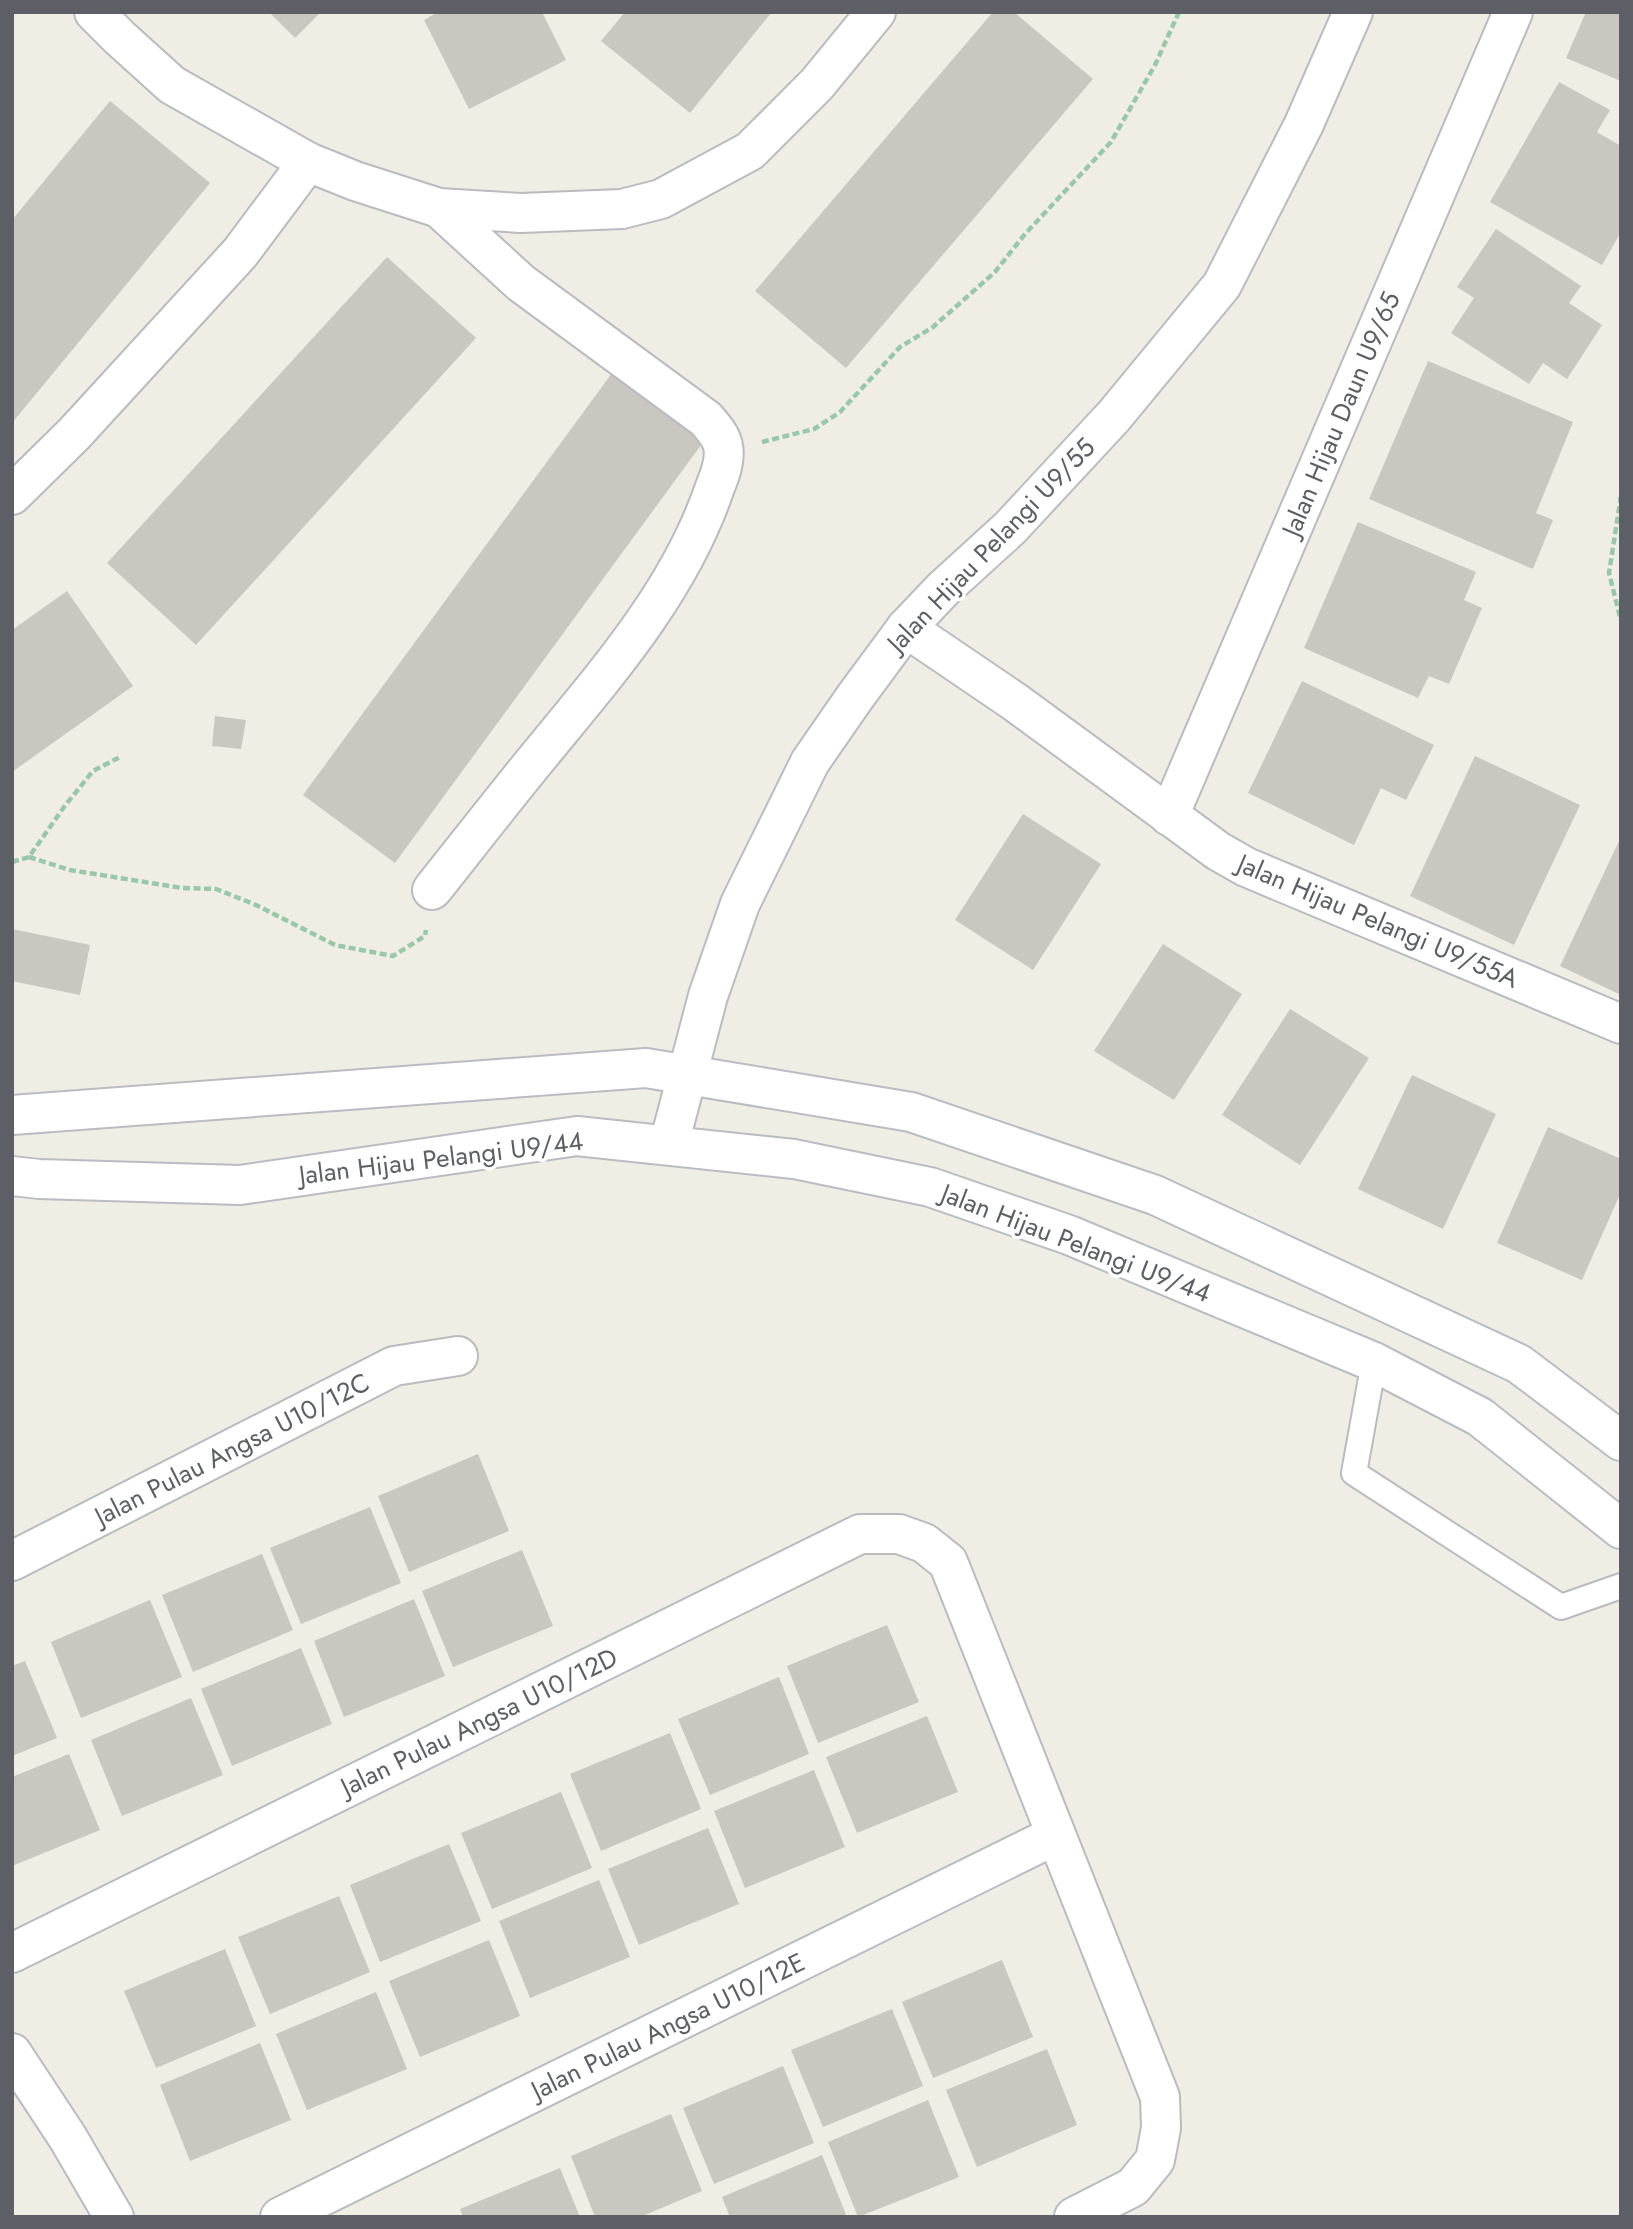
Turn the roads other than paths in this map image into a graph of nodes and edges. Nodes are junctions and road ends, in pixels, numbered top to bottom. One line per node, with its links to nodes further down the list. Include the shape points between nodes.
1 (94, 12): 5 (street, via 172,85)
2 (876, 12): 6 (street, via 817,83 750,151 661,199 622,209 567,213)
3 (1353, 12): 8 (street, Jalan Hijau Pelangi U9/55, via 1304,124 1222,285 1114,416 1010,528)
4 (1513, 12): 9 (street, Jalan Hijau Daun U9/65)
5 (308, 162): 6 (street); 7 (street, via 240,253)
6 (439, 208): 10 (street, via 521,283 706,419 723,447 723,461 710,503 653,611)
7 (12, 495)
8 (905, 628): 9 (street, Jalan Hijau Pelangi U9/55A, via 1015,702); 12 (street, Jalan Hijau Pelangi U9/55, via 810,762 740,904)
9 (1169, 816): 11 (street, Jalan Hijau Pelangi U9/55A, via 1246,867)
10 (432, 890)
11 (1621, 1024)
12 (687, 1076): 13 (street, via 646,1068); 14 (street, Jalan Hijau Pelangi U9/55); 18 (street, via 911,1112 1155,1195 1519,1364)
13 (12, 1115)
14 (669, 1144): 15 (street, Jalan Hijau Pelangi U9/44, via 578,1136 240,1185); 17 (street, Jalan Hijau Pelangi U9/44, via 794,1159 930,1187 1069,1235)
15 (12, 1176)
16 (458, 1356): 20 (street, Jalan Pulau Angsa U10/12C, via 394,1366)
17 (1374, 1362): 19 (street, Jalan Hijau Pelangi U9/44, via 1480,1417); 21 (lane, via 1354,1473 1561,1607)
18 (1621, 1441)
19 (1621, 1529)
20 (12, 1561)
21 (1621, 1586)
22 (1056, 1835): 23 (street, Jalan Pulau Angsa U10/12D, via 948,1562 924,1543 899,1534 860,1534); 26 (street, Jalan Pulau Angsa U10/12E); 27 (street, via 1160,2097 1155,2160 1133,2187)
23 (12, 1953)
24 (12, 2053): 25 (street)
25 (114, 2217)
26 (279, 2217)
27 (1074, 2217)

